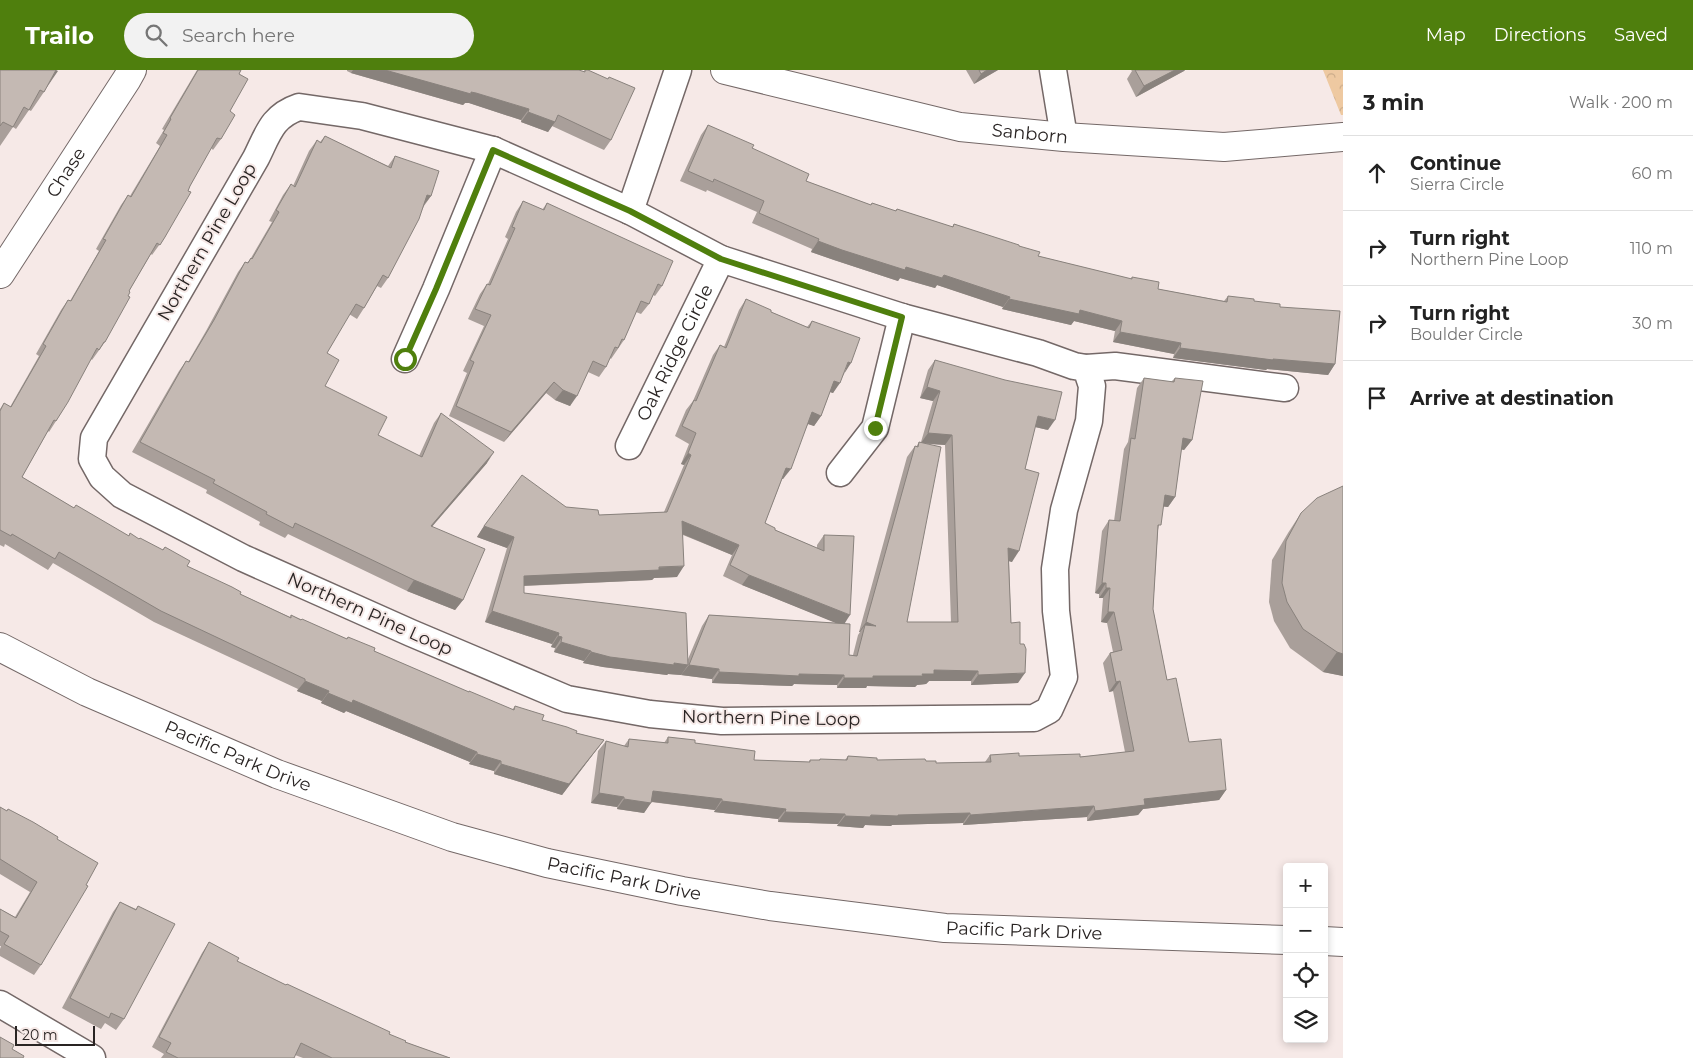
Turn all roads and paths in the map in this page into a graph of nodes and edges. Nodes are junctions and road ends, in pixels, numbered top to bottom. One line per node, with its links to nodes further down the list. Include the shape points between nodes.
1 (132, 70): 10 (main road, Chase)
2 (678, 70): 8 (street)
3 (725, 70): 5 (main road, Sanborn, via 960,126)
4 (1054, 70): 5 (street)
5 (1064, 137): 6 (main road, Sanborn, via 1224,147)
6 (1343, 137)
7 (493, 150): 8 (street, Northern Pine Loop); 12 (street); 13 (street, Northern Pine Loop, via 362,116 299,107 287,111 274,123 101,424 94,438 92,459 102,477 122,495 243,558 567,699 650,714 722,721 1034,718 1049,710 1064,677 1055,569 1064,510 1089,421 1092,386)
8 (630, 211): 9 (street, Northern Pine Loop)
9 (721, 259): 11 (street, Northern Pine Loop); 15 (street, Oak Ridge Circle)
10 (0, 274)
11 (902, 317): 13 (street, Northern Pine Loop); 16 (street, via 875,428)
12 (405, 359)
13 (1086, 368): 14 (street, via 1115,366)
14 (1285, 388)
15 (629, 446)
16 (840, 473)
17 (0, 647): 18 (main road, Pacific Park Drive, via 87,692 277,774 452,837 547,863 770,906 945,928)
18 (1283, 940)
19 (1328, 941): 20 (main road)
20 (1343, 942)
21 (0, 1004): 22 (street)
22 (92, 1058)

